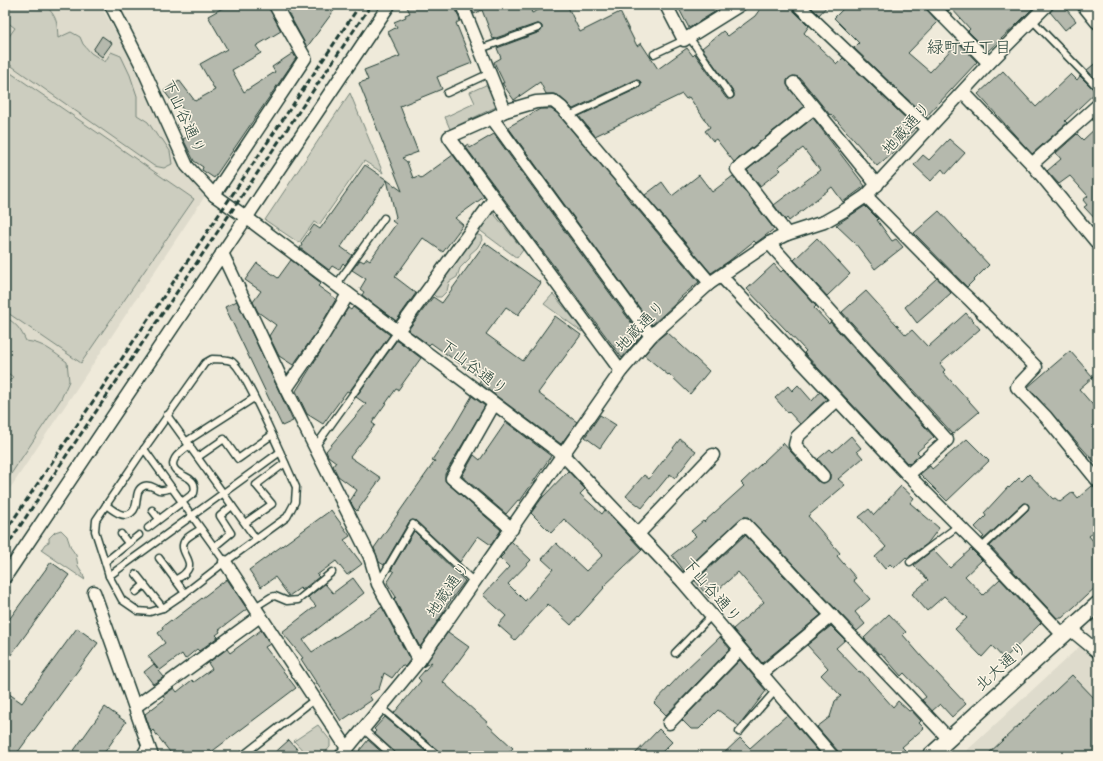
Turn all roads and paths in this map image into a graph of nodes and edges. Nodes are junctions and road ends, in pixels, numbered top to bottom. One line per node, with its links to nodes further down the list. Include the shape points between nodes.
1 (111, 5): 34 (street, 下山谷通り, via 187,166)
2 (275, 5): 34 (street, via 305,58)
3 (389, 5): 37 (street)
4 (462, 5): 16 (street)
5 (666, 5): 15 (street)
6 (740, 5): 11 (street)
7 (798, 5): 31 (street)
8 (932, 5): 18 (street)
9 (1047, 5): 12 (street, 地蔵通り)
10 (1085, 5): 13 (street)
11 (723, 10): 15 (street)
12 (1032, 20): 18 (street, 地蔵通り); 22 (lane)
13 (1098, 21)
14 (538, 28): 16 (lane)
15 (687, 38): 17 (lane); 25 (lane)
16 (480, 49): 19 (street)
17 (654, 54)
18 (989, 63): 24 (street, 地蔵通り)
19 (490, 73): 23 (lane); 28 (street)
20 (794, 83): 27 (street)
21 (637, 84): 29 (lane)
22 (1098, 88)
23 (447, 92)
24 (963, 92): 31 (street, 地蔵通り); 32 (street)
25 (730, 95)
26 (1098, 105): 32 (street)
27 (814, 108): 33 (street); 39 (street, via 737,169)
28 (506, 110): 29 (street, via 536,102 553,101); 30 (street)
29 (569, 116): 44 (street)
30 (492, 118): 36 (street, via 449,137); 48 (street)
31 (928, 129): 33 (street, 地蔵通り)
32 (1032, 164): 41 (street)
33 (877, 186): 35 (street, 地蔵通り)
34 (214, 195): 37 (street, 下山谷通り)
35 (866, 196): 39 (street, 地蔵通り, via 824,222); 66 (street, via 1036,367 1017,387 1046,417)
36 (494, 198): 47 (street); 49 (street)
37 (247, 218): 42 (street); 45 (street, 下山谷通り)
38 (384, 218): 45 (lane)
39 (787, 234): 40 (street, 地蔵通り)
40 (769, 243): 43 (street, 地蔵通り); 64 (street, via 947,440)
41 (1098, 244)
42 (222, 253): 50 (street); 95 (street)
43 (721, 276): 44 (street, 地蔵通り); 52 (street)
44 (710, 284): 48 (street, 地蔵通り)
45 (336, 285): 46 (street, 下山谷通り)
46 (348, 294): 47 (street, 下山谷通り); 50 (street)
47 (398, 331): 53 (street, 下山谷通り); 58 (lane)
48 (651, 336): 49 (street, 地蔵通り)
49 (621, 371): 60 (street, 地蔵通り)
50 (286, 389): 58 (street)
51 (254, 398): 54 (lane, via 239,368 231,361 212,359 205,364); 55 (lane); 56 (lane)
52 (837, 400): 64 (street); 65 (street, via 797,437 794,445)
53 (494, 404): 60 (street, 下山谷通り); 80 (street, via 452,478)
54 (167, 415): 56 (lane); 57 (lane)
55 (272, 435): 59 (lane); 62 (lane, via 238,459 224,439)
56 (188, 443): 62 (lane); 69 (lane, via 174,463 178,472 192,480 195,486 194,493)
57 (144, 448): 67 (lane); 70 (lane)
58 (314, 449): 99 (street, via 370,557)
59 (280, 452): 63 (lane); 68 (lane)
60 (563, 455): 80 (street, 地蔵通り); 83 (street, 下山谷通り)
61 (713, 455): 83 (street)
62 (198, 457): 68 (lane)
63 (285, 463): 76 (lane, via 256,485 272,504); 84 (lane, via 296,487 295,502 287,517)
64 (908, 475): 77 (street)
65 (823, 476)
66 (1098, 481)
67 (172, 488): 69 (lane); 70 (lane, via 142,488 137,493 135,508 126,516)
68 (224, 493): 71 (lane); 74 (lane)
69 (182, 502): 74 (lane); 75 (lane)
70 (106, 505): 89 (lane, via 96,520 95,531)
71 (232, 506): 76 (lane); 86 (lane, via 220,516 231,533)
72 (1025, 507): 87 (lane)
73 (152, 510): 75 (lane)
74 (192, 516): 79 (lane); 94 (lane)
75 (159, 519): 78 (lane)
76 (245, 523): 84 (lane)
77 (958, 526): 87 (street); 91 (lane)
78 (148, 528)
79 (202, 529): 86 (lane); 96 (lane, via 184,542 183,549 190,566)
80 (512, 529): 97 (street, 地蔵通り)
81 (121, 534): 85 (lane)
82 (140, 534): 85 (lane)
83 (638, 534): 98 (street, 下山谷通り)
84 (256, 539): 90 (lane)
85 (128, 542): 89 (lane)
86 (214, 547): 90 (lane)
87 (981, 548): 109 (street)
88 (159, 558): 96 (lane)
89 (104, 562): 94 (lane)
90 (225, 562): 103 (lane); 106 (street)
91 (910, 562)
92 (332, 572): 106 (lane, via 298,600 288,601 275,596 270,597)
93 (136, 574): 100 (lane)
94 (109, 576): 105 (lane, via 122,600 138,611 150,612)
95 (5, 577)
96 (175, 580): 103 (lane)
97 (474, 582): 99 (lane, via 413,524); 113 (street, 地蔵通り)
98 (683, 582): 107 (street, 下山谷通り); 108 (street, via 745,524)
99 (378, 584): 113 (street)
100 (144, 585): 102 (lane); 105 (lane)
101 (94, 592): 117 (street)
102 (136, 592)
103 (185, 593): 105 (lane)
104 (1098, 604): 109 (street, 北大通り)
105 (163, 608)
106 (258, 611): 116 (street); 117 (street)
107 (712, 615): 110 (street, 下山谷通り); 112 (lane)
108 (832, 615): 114 (street); 122 (street)
109 (1067, 632): 111 (street); 122 (street, 北大通り)
110 (740, 649): 114 (street, 下山谷通り); 119 (street)
111 (1098, 652)
112 (675, 653)
113 (419, 661): 118 (street, 地蔵通り)
114 (761, 674): 115 (street, 下山谷通り)
115 (776, 690): 121 (lane); 130 (street, 下山谷通り)
116 (314, 699): 124 (street); 127 (lane)
117 (135, 707): 123 (street)
118 (380, 707): 120 (street, 地蔵通り); 129 (lane)
119 (669, 723)
120 (363, 729): 124 (street, 地蔵通り); 128 (lane)
121 (738, 732)
122 (949, 739): 131 (street, 北大通り)
123 (148, 743): 125 (lane); 126 (street)
124 (344, 752)
125 (139, 756)
126 (152, 756)
127 (242, 756)
128 (394, 756)
129 (438, 756)
130 (832, 756)
131 (930, 756)

